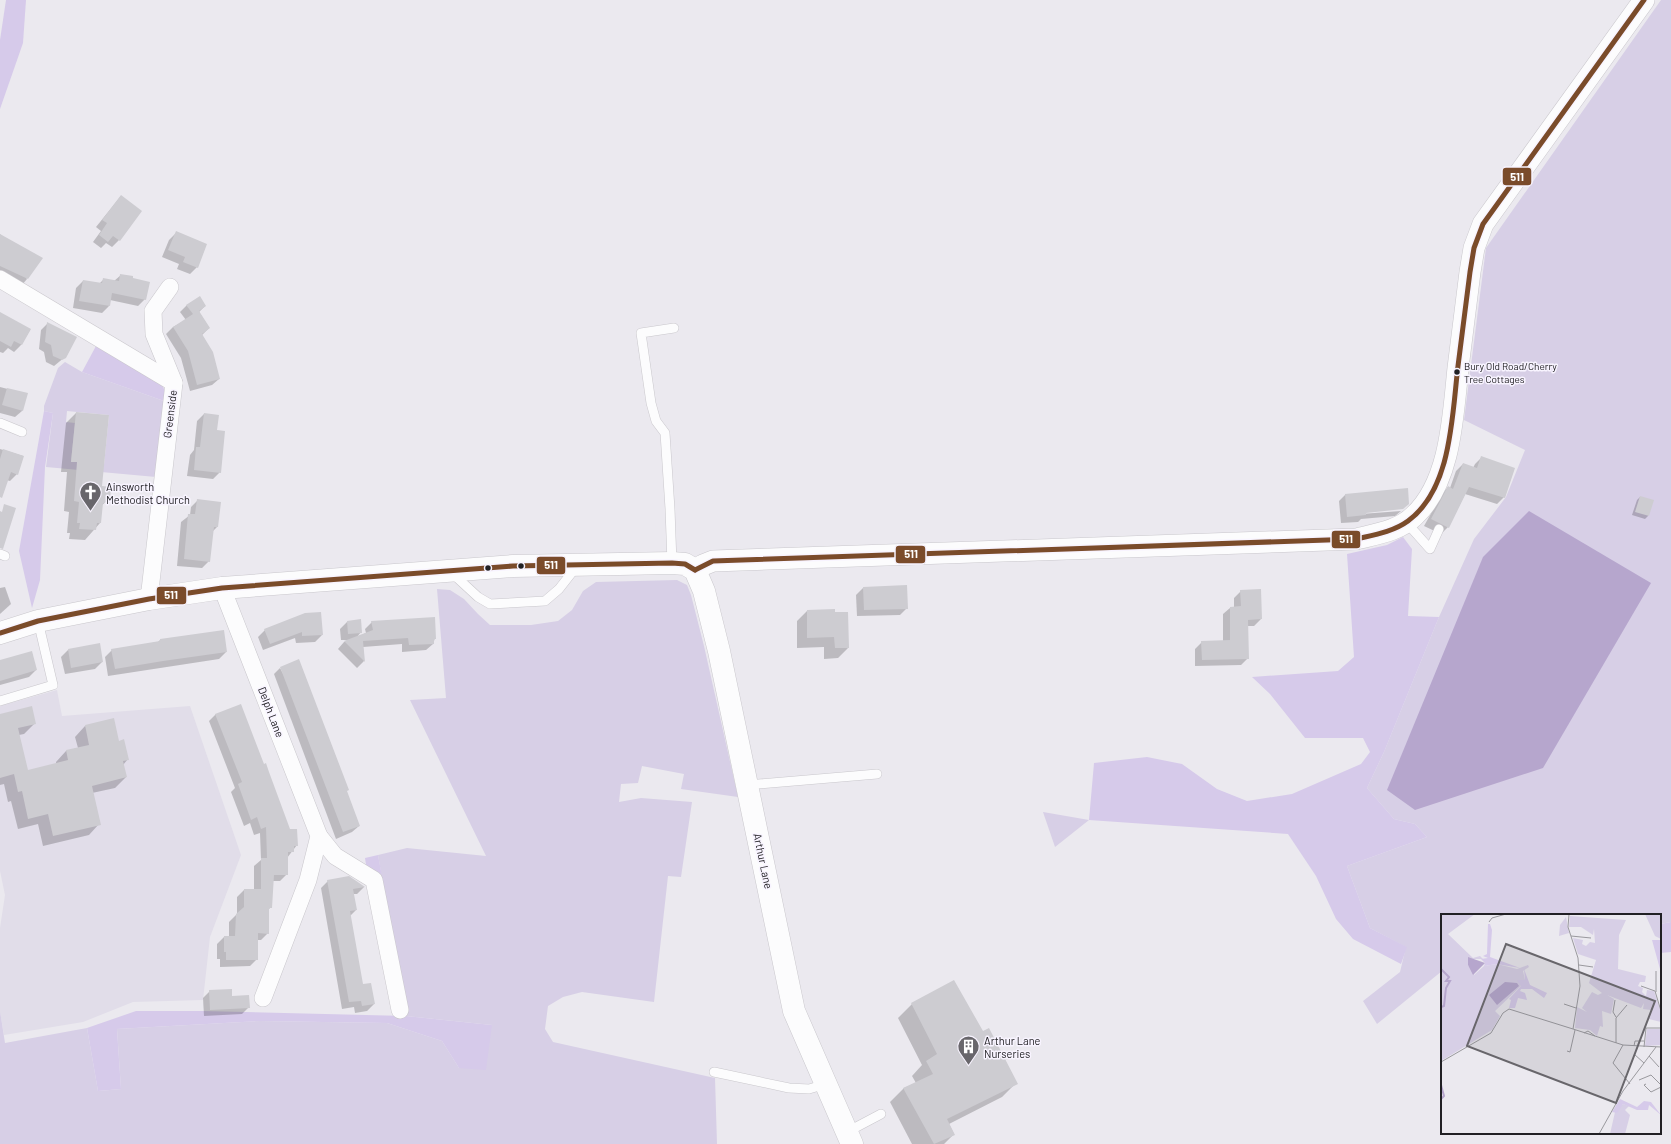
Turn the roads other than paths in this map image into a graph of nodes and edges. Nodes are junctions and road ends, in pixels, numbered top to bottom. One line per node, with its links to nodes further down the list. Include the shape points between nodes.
1 (1644, 0): 8 (street, via 1483,224 1474,248 1470,272 1445,457 1428,500)
2 (0, 279): 5 (street, Greenside)
3 (170, 287): 5 (street, via 153,311 154,334)
4 (674, 328): 10 (lane, via 641,333 651,404 656,421 665,433)
5 (174, 383): 15 (street, Greenside)
6 (0, 423): 7 (lane)
7 (22, 432)
8 (1406, 522): 9 (lane, via 1430,548); 12 (street, via 1398,528 1356,539 713,561)
9 (1439, 529)
10 (672, 564): 11 (main road); 12 (main road, via 685,564)
11 (578, 565): 13 (main road, via 512,566); 13 (lane, via 560,589 545,601 490,604 478,597)
12 (695, 570): 20 (main road, Arthur Lane, via 704,590 719,650)
13 (450, 571): 14 (main road)
14 (222, 588): 15 (main road); 21 (street, Delph Lane)
15 (148, 599): 16 (main road)
16 (38, 622): 17 (main road); 18 (lane, via 53,685)
17 (0, 634)
18 (0, 701)
19 (877, 774): 20 (lane)
20 (747, 785): 25 (main road, Arthur Lane, via 794,1012)
21 (319, 836): 22 (street, via 308,880); 23 (street, Delph Lane, via 335,856 374,880)
22 (263, 998)
23 (400, 1010)
24 (714, 1072): 25 (lane, via 789,1088 809,1089)
25 (826, 1084): 27 (main road, Arthur Lane)
26 (881, 1114): 27 (lane)
27 (849, 1138)

